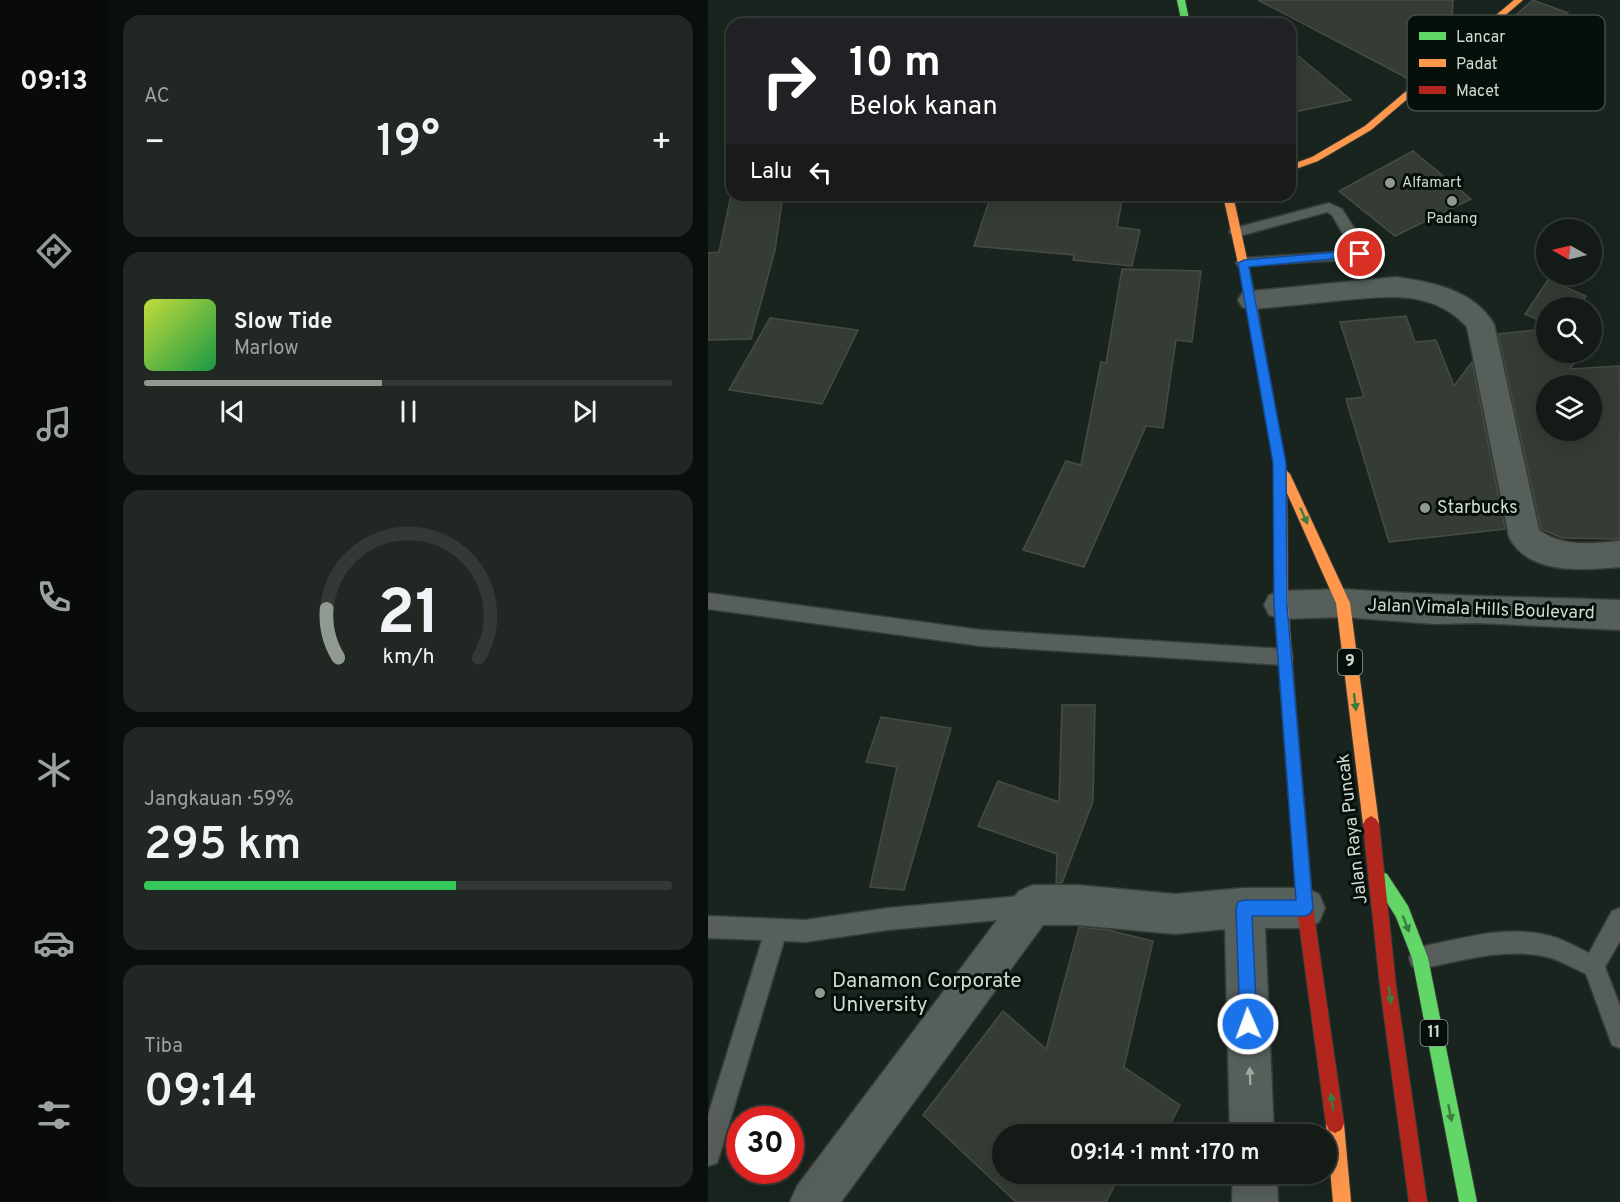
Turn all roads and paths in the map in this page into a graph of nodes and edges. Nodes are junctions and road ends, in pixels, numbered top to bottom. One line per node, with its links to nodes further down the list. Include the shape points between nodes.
1 (1181, 0): 4 (main road)
2 (1519, 0): 3 (main road)
3 (1501, 15)
4 (1185, 18)
5 (1407, 96): 6 (main road, via 1368,129)
6 (1296, 166)
7 (1229, 201): 8 (main road, Jalan Raya Puncak / 9)
8 (1236, 232): 9 (main road, Jalan Raya Puncak / 9); 9 (lane, via 1329,207 1337,212 1361,250 1357,255)
9 (1244, 263): 10 (main road, Jalan Raya Puncak / 9)
10 (1251, 300): 11 (main road, Jalan Raya Puncak / 9); 12 (street, via 1396,286 1458,302 1480,324 1525,537 1543,551 1564,557)
11 (1280, 463): 14 (main road, Jalan Raya Puncak / 9, one-way to 14); 15 (main road, Jalan Raya Puncak / 9)
12 (1620, 554)
13 (708, 601): 17 (lane, via 981,638)
14 (1343, 603): 15 (street, Jalan Vimala Hills Boulevard); 16 (street, Jalan Vimala Hills Boulevard, via 1435,610); 18 (main road, Jalan Raya Puncak / 9, one-way to 18)
15 (1281, 605): 17 (main road, Jalan Raya Puncak / 9)
16 (1620, 615)
17 (1284, 657): 21 (main road, Jalan Raya Puncak / 9)
18 (1377, 874): 25 (main road, 11, one-way to 25, via 1402,912); 34 (main road, Jalan Raya Puncak / 9, one-way to 34, via 1388,987)
19 (1033, 905): 20 (street, via 1175,914); 24 (lane, via 806,931); 31 (street)
20 (1244, 908): 21 (street); 28 (street, one-way to 20)
21 (1305, 908): 33 (main road, Jalan Raya Puncak / 9, one-way to 21, via 1340,1160)
22 (1620, 919): 26 (lane)
23 (708, 927): 24 (lane)
24 (776, 931): 29 (lane)
25 (1420, 958): 26 (lane, via 1522,943 1547,945); 35 (main road, 11, one-way to 35)
26 (1594, 966): 27 (lane)
27 (1620, 1037)
28 (1252, 1124)
29 (708, 1154)
30 (1255, 1184): 32 (street)
31 (813, 1202)
32 (1254, 1202)
33 (1342, 1202)
34 (1418, 1202)
35 (1468, 1202)

